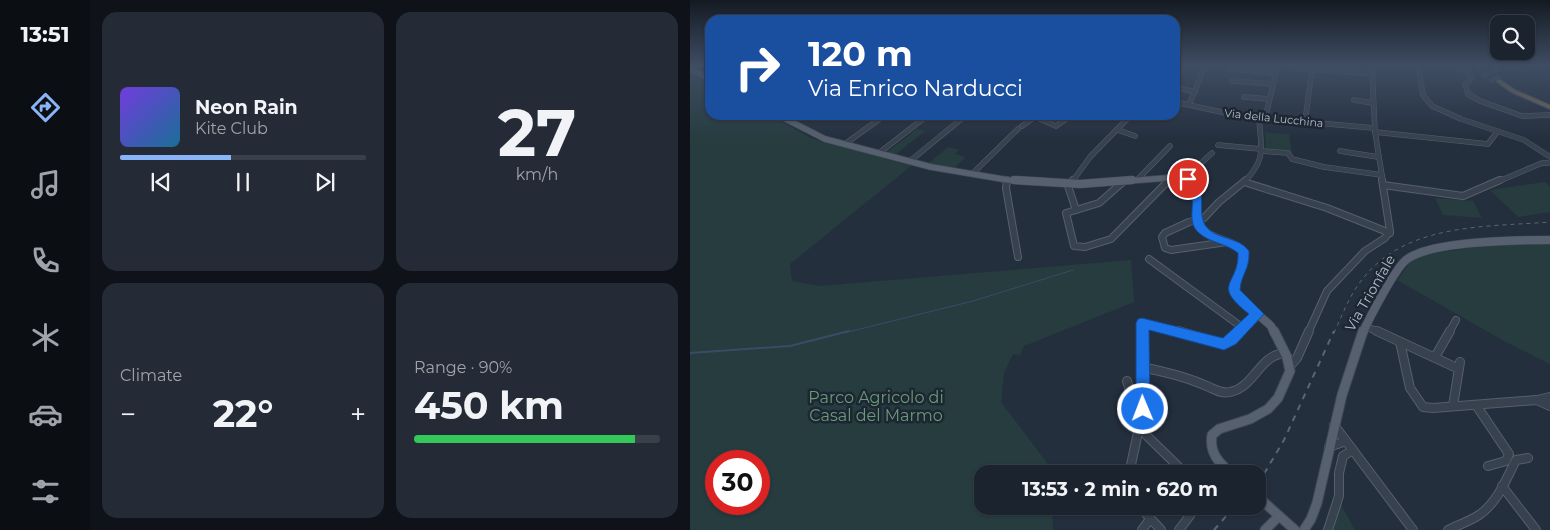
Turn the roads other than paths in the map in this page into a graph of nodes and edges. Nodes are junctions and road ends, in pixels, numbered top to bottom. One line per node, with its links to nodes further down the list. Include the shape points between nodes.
1 (1189, 91): 8 (street)
2 (1271, 91): 10 (street)
3 (1309, 91): 26 (street)
4 (1373, 91): 13 (street)
5 (1422, 91): 30 (street, via 1428,103 1439,110)
6 (1466, 91): 16 (street, via 1475,99 1522,116)
7 (1513, 91): 15 (highway)
8 (1195, 92): 14 (street)
9 (1244, 97): 10 (street)
10 (1269, 99): 17 (street)
11 (1354, 100): 13 (street)
12 (1180, 103): 14 (street, Via della Lucchina)
13 (1373, 103): 29 (street)
14 (1189, 106): 17 (street, Via della Lucchina)
15 (1550, 106)
16 (1550, 115)
17 (1262, 118): 26 (street, Via della Lucchina); 36 (street)
18 (788, 120): 32 (main road, via 824,138)
19 (878, 120): 32 (street)
20 (922, 120): 39 (street)
21 (960, 120): 43 (street)
22 (1030, 120): 27 (street)
23 (1044, 120): 24 (street, via 1056,126)
24 (1065, 120)
25 (1127, 120): 28 (street)
26 (1305, 122): 29 (street, Via della Lucchina)
27 (1020, 127): 44 (street)
28 (1118, 130): 31 (street); 52 (street)
29 (1374, 130): 30 (street, Via della Lucchina, via 1488,144); 41 (street)
30 (1497, 132): 37 (street)
31 (1136, 136)
32 (845, 144): 39 (main road)
33 (1218, 145): 36 (street)
34 (1170, 146): 49 (street)
35 (1550, 149): 37 (street)
36 (1261, 150): 45 (street, via 1288,153 1292,159 1324,167); 51 (street, via 1259,166)
37 (1541, 150): 42 (street)
38 (1340, 151): 41 (street)
39 (879, 153): 43 (main road)
40 (1212, 153): 47 (street)
41 (1378, 157): 45 (street)
42 (1549, 158): 53 (street, via 1463,196)
43 (910, 161): 44 (main road)
44 (972, 174): 48 (main road)
45 (1382, 175): 53 (street)
46 (1171, 178): 47 (main road); 49 (main road); 54 (street, via 1117,233 1101,243 1073,245 1065,214)
47 (1185, 178): 55 (main road, via 1196,188)
48 (1007, 180): 52 (main road); 59 (street)
49 (1137, 180): 50 (main road)
50 (1124, 182): 52 (main road); 54 (street, via 1101,202)
51 (1244, 182): 55 (street, via 1204,218); 56 (street, via 1327,208)
52 (1069, 183): 54 (street)
53 (1383, 185): 56 (street)
54 (1076, 210)
55 (1197, 220): 58 (main road, via 1205,232); 58 (street, via 1163,235 1165,248 1173,250)
56 (1390, 233): 68 (street, via 1365,251 1327,291)
57 (1550, 239): 63 (main road, Via Trionfale, via 1483,243 1412,255 1399,269)
58 (1228, 241): 61 (main road, via 1241,248 1245,256 1234,292 1239,300)
59 (1018, 256)
60 (1148, 259): 64 (street)
61 (1258, 314): 64 (street); 66 (main road, via 1270,325)
62 (1456, 320): 67 (street)
63 (1365, 326): 65 (street); 77 (main road, Via Trionfale)
64 (1243, 328): 69 (street, via 1229,342 1221,344 1142,323)
65 (1400, 342): 67 (street); 74 (street, via 1409,385 1419,404 1425,408)
66 (1285, 353): 68 (main road); 69 (street, via 1272,356 1245,384 1228,394 1190,378)
67 (1435, 357): 74 (street, via 1459,365)
68 (1290, 366): 84 (main road, via 1278,398 1268,409 1212,435 1212,451)
69 (1142, 367): 76 (street, via 1144,400)
70 (1127, 381): 76 (street)
71 (1550, 397): 72 (street)
72 (1537, 400): 73 (street); 75 (street)
73 (1476, 404): 74 (street); 85 (street, via 1509,454 1506,461)
74 (1453, 406)
75 (1550, 406)
76 (1140, 423): 82 (street); 83 (street, via 1147,436)
77 (1334, 425): 78 (street); 79 (main road, Via Trionfale)
78 (1346, 441): 79 (street); 80 (street)
79 (1329, 447): 97 (main road, Via Trionfale, via 1317,504)
80 (1353, 450): 98 (street, via 1343,456 1339,496); 99 (street)
81 (1528, 458): 86 (street, via 1516,460)
82 (1131, 465)
83 (1177, 465)
84 (1222, 465)
85 (1488, 466)
86 (1502, 486): 100 (street, via 1486,510); 101 (street)
87 (1266, 504): 90 (main road)
88 (1147, 515): 91 (street)
89 (1190, 515): 95 (street)
90 (1279, 516): 92 (main road); 96 (main road)
91 (1150, 519): 93 (street); 94 (street)
92 (1293, 528)
93 (1142, 530)
94 (1161, 530)
95 (1179, 530)
96 (1265, 530)
97 (1304, 530)
98 (1328, 530)
99 (1414, 530)
100 (1448, 530)
101 (1536, 530)

